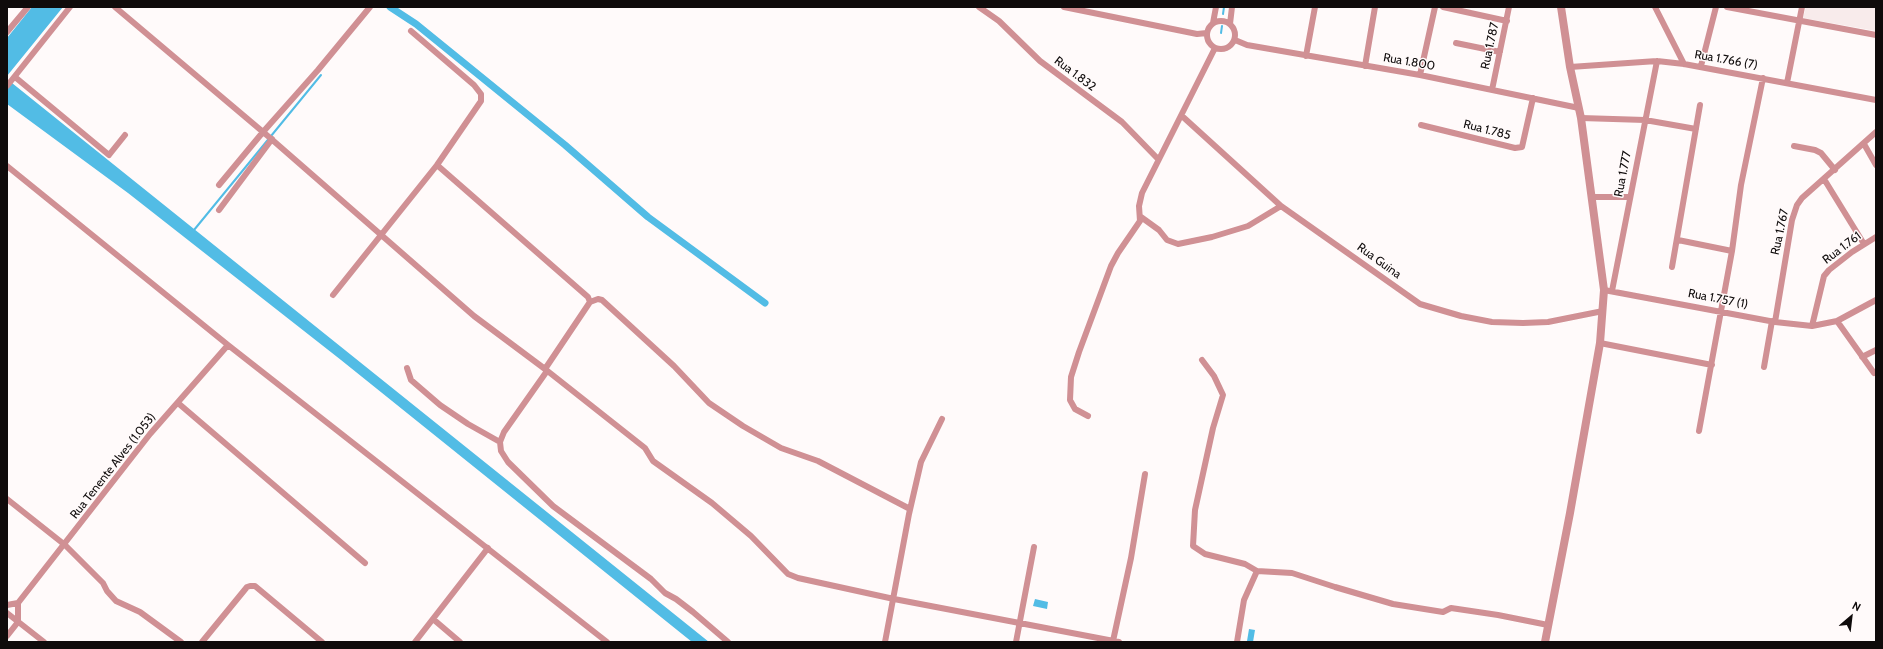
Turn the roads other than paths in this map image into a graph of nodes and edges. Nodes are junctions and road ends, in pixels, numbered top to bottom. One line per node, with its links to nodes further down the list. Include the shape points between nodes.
1 (28, 7): 25 (street)
2 (70, 7): 39 (street)
3 (115, 7): 53 (street)
4 (370, 7): 53 (street, via 314,76)
5 (979, 7): 59 (street, Rua 1.832, via 999,21 1040,61 1122,122)
6 (1065, 7): 26 (street, via 1197,34)
7 (1216, 7): 22 (street)
8 (1232, 7): 23 (street)
9 (1316, 7): 32 (street)
10 (1375, 7): 35 (street)
11 (1435, 7): 38 (street)
12 (1443, 7): 21 (street)
13 (1510, 7): 21 (street, Rua 1.787)
14 (1561, 7): 37 (street)
15 (1655, 7): 34 (street)
16 (1716, 7): 36 (street)
17 (1727, 7): 19 (street)
18 (1802, 7): 20 (street)
19 (1752, 9): 20 (street)
20 (1799, 19): 27 (street); 41 (street)
21 (1507, 21): 31 (street, Rua 1.787)
22 (1213, 23): 23 (street, via 1224,21); 26 (street)
23 (1230, 24): 28 (street, via 1234,28)
24 (411, 30): 60 (street, via 481,94 477,109)
25 (7, 32)
26 (1207, 33): 30 (street, via 1210,44)
27 (1876, 35)
28 (1235, 40): 30 (street, via 1229,47); 32 (street, Rua 1.800, via 1247,45)
29 (1456, 43): 31 (street)
30 (1215, 48): 48 (street)
31 (1500, 52): 43 (street, Rua 1.787)
32 (1306, 56): 35 (street, Rua 1.800)
33 (1656, 61): 34 (street, Rua 1.766 (7)); 37 (street, Rua 1.766 (7)); 50 (street, Rua 1.777)
34 (1684, 64): 36 (street, Rua 1.766 (7))
35 (1364, 66): 38 (street, Rua 1.800)
36 (1701, 66): 40 (street, Rua 1.766 (7))
37 (1570, 67): 47 (street)
38 (1420, 75): 43 (street, Rua 1.800)
39 (15, 76): 42 (street); 55 (street, via 109,154)
40 (1763, 78): 41 (street, Rua 1.766 (7)); 75 (street)
41 (1787, 83): 45 (street, Rua 1.766 (7))
42 (7, 86)
43 (1492, 90): 44 (street, Rua 1.800)
44 (1533, 98): 47 (street, Rua 1.800); 51 (street, Rua 1.785, via 1522,147 1515,148)
45 (1876, 100)
46 (1700, 105): 52 (street)
47 (1579, 108): 49 (street)
48 (1182, 116): 59 (street); 68 (street, Rua Guina)
49 (1581, 118): 50 (street); 66 (street)
50 (1645, 120): 52 (street); 67 (street, Rua 1.777)
51 (1421, 124)
52 (1696, 129): 73 (street)
53 (263, 132): 56 (street); 65 (street)
54 (1876, 132): 57 (street, Rua 1.767)
55 (125, 135)
56 (272, 139): 69 (street); 71 (street)
57 (1864, 144): 61 (street); 63 (street, Rua 1.767)
58 (1794, 146): 63 (street, via 1821,153)
59 (1158, 159): 70 (street, via 1142,193 1139,206)
60 (437, 165): 71 (street); 80 (street, via 588,297)
61 (1876, 165)
62 (7, 166): 87 (street)
63 (1835, 170): 64 (street, Rua 1.767)
64 (1824, 179): 74 (street); 83 (street, Rua 1.767, via 1797,205)
65 (220, 185)
66 (1592, 197): 67 (street); 77 (street)
67 (1630, 197): 77 (street, Rua 1.777)
68 (1281, 206): 70 (street, via 1248,226 1178,244 1167,240 1159,230); 82 (street, Rua Guina, via 1420,304 1430,308 1468,318 1523,324 1548,322)
69 (219, 210)
70 (1141, 217): 97 (street, via 1111,266 1071,377 1070,400 1076,409)
71 (380, 235): 78 (street); 94 (street, via 474,316)
72 (1876, 237): 74 (street, Rua 1.761)
73 (1678, 240): 75 (street); 76 (street)
74 (1864, 244): 85 (street, Rua 1.761, via 1824,276)
75 (1732, 251): 81 (street)
76 (1672, 267)
77 (1608, 290): 81 (street, Rua 1.757 (1)); 82 (street)
78 (333, 295)
79 (1876, 300): 84 (street, Rua 1.757 (1))
80 (590, 302): 94 (street); 103 (street, via 598,298 602,300 710,403 743,426 781,448 818,461)
81 (1720, 310): 83 (street, Rua 1.757 (1)); 91 (street)
82 (1603, 311): 86 (street)
83 (1774, 321): 85 (street, Rua 1.757 (1)); 92 (street, Rua 1.767)
84 (1837, 321): 85 (street, Rua 1.757 (1)); 89 (street)
85 (1812, 326)
86 (1600, 343): 91 (street); 116 (street)
87 (228, 345): 96 (street, Rua Tenente Alves (1.053)); 106 (street)
88 (1876, 350): 89 (street)
89 (1862, 357): 95 (street)
90 (1202, 360): 108 (street, via 1214,376 1223,395 1194,510 1193,546 1205,554 1245,564)
91 (1712, 365): 99 (street)
92 (1764, 367)
93 (408, 368): 100 (street, via 412,380 440,405)
94 (546, 370): 100 (street, via 510,422); 109 (street, via 645,448 653,461 712,503 788,574)
95 (1874, 373)
96 (178, 403): 104 (street, Rua Tenente Alves (1.053), via 150,434); 107 (street)
97 (1088, 416)
98 (942, 419): 103 (street, via 921,462)
99 (1700, 432)
100 (500, 442): 127 (street, via 501,451 508,462 553,506 651,579)
101 (1145, 474): 119 (street)
102 (7, 499): 104 (street)
103 (910, 509): 109 (street)
104 (65, 545): 110 (street, Rua Tenente Alves (1.053)); 121 (street, via 103,582 116,601 140,612)
105 (1034, 547): 115 (street)
106 (488, 548): 113 (street); 126 (street)
107 (365, 563)
108 (1257, 571): 116 (street, via 1292,572 1335,588 1393,604 1443,612 1451,608); 130 (street, via 1244,600)
109 (894, 599): 115 (street); 128 (street)
110 (18, 603): 111 (street); 114 (street)
111 (7, 605)
112 (7, 613): 114 (street)
113 (433, 618): 124 (street); 125 (street)
114 (18, 622): 117 (street); 120 (street)
115 (1020, 623): 118 (street); 129 (street)
116 (1548, 626): 131 (street)
117 (7, 636)
118 (1100, 640): 119 (street)
119 (1116, 641)
120 (44, 642)
121 (181, 642)
122 (202, 642): 123 (street, via 247,587 255,586)
123 (322, 642)
124 (415, 642)
125 (460, 642)
126 (607, 642)
127 (728, 642)
128 (885, 642)
129 (1016, 642)
130 (1237, 642)
131 (1545, 642)

